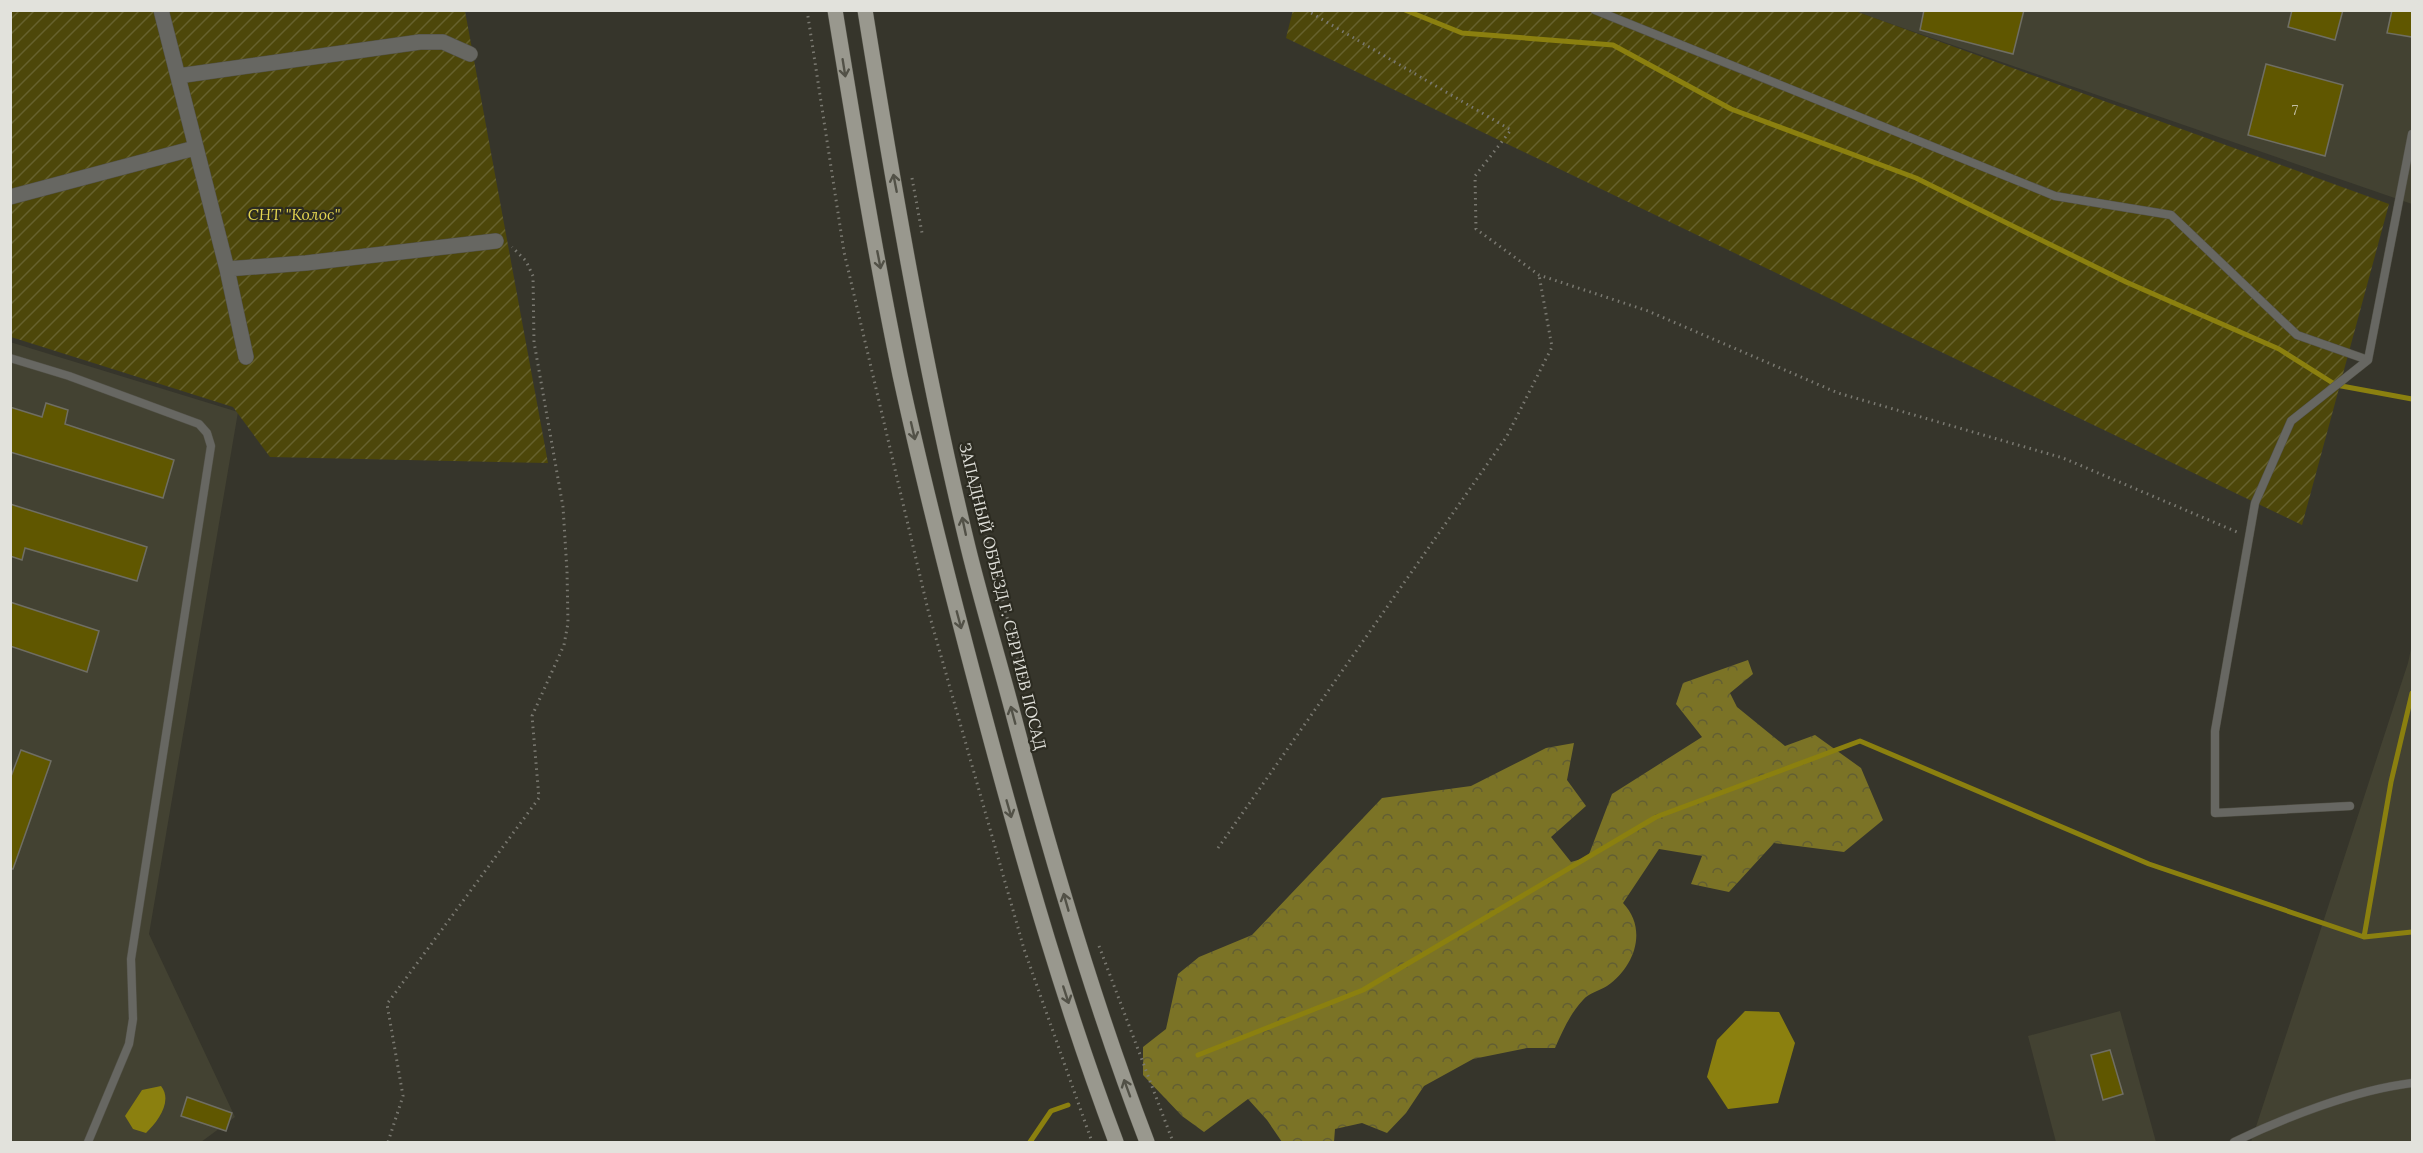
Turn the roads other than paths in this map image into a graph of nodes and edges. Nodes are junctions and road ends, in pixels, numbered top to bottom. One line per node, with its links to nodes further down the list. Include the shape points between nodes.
1 (161, 10): 6 (street)
2 (835, 10): 18 (main road, one-way to 18, via 900,374 941,556 1047,939)
3 (865, 10): 19 (main road, ЗАПАДНЫЙ ОБЪЕЗД Г. СЕРГИЕВ ПОСАД, one-way to 3, via 1074,928 968,546 928,364)
4 (1595, 10): 14 (lane, via 2055,196 2171,215 2297,335)
5 (470, 54): 6 (street, via 443,42 420,42)
6 (178, 76): 8 (street)
7 (2412, 134): 14 (lane)
8 (195, 148): 9 (street); 11 (street)
9 (10, 197)
10 (496, 241): 11 (street)
11 (227, 269): 12 (street)
12 (246, 357)
13 (10, 358): 17 (lane, via 199,424 212,446 131,959 130,1036)
14 (2368, 360): 15 (lane, via 2291,421 2255,503 2215,731 2215,813)
15 (2350, 806)
16 (2412, 1083): 20 (lane, via 2388,1086 2278,1120)
17 (88, 1143)
18 (1116, 1143)
19 (1148, 1143)
20 (2234, 1143)

